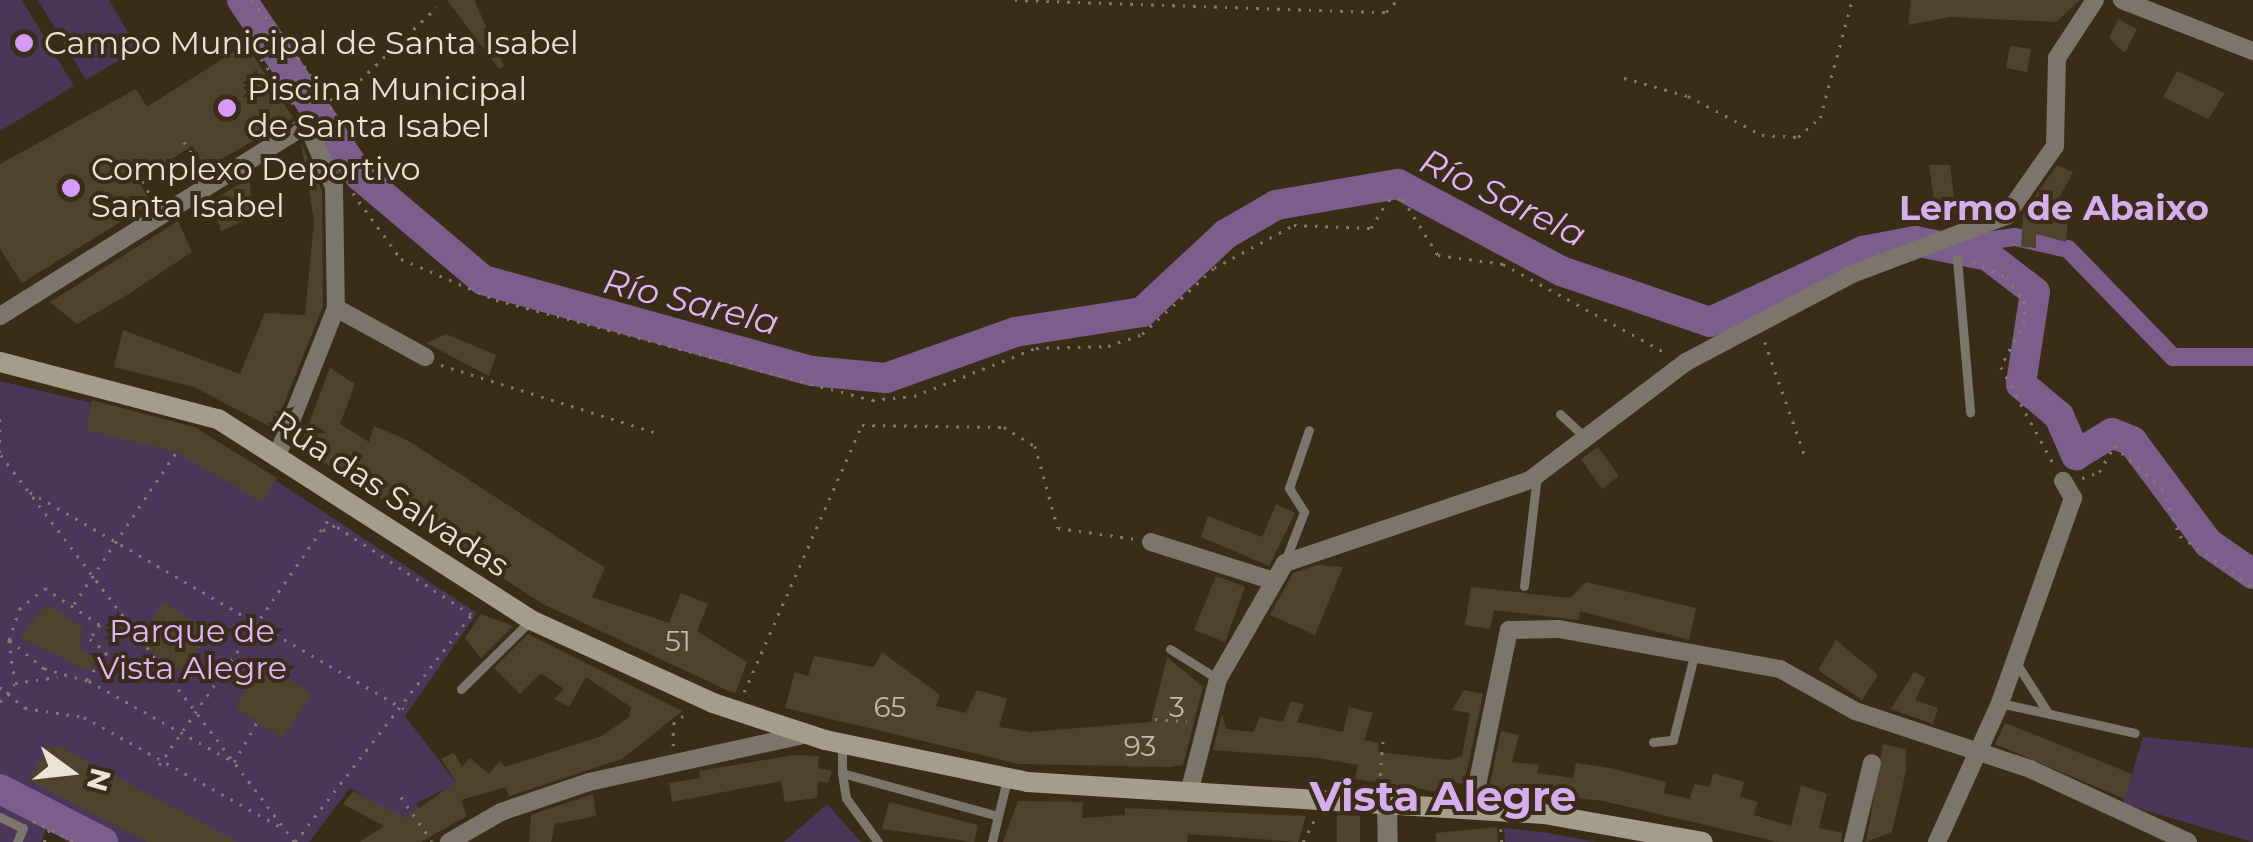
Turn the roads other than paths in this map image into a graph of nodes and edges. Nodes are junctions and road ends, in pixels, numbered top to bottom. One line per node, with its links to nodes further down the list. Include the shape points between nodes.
1 (2095, 0): 12 (street, via 2057,58 2049,157 2006,216 1852,274 1686,362)
2 (2122, 0): 3 (street)
3 (2253, 52)
4 (1959, 259): 9 (lane)
5 (336, 308): 6 (street, via 334,187 307,124); 7 (street); 13 (street)
6 (0, 316)
7 (425, 357)
8 (0, 362): 13 (main road, Rúa das Salvadas, via 172,400)
9 (1970, 412)
10 (1560, 414): 12 (lane)
11 (1310, 430): 17 (lane, via 1289,488 1304,512)
12 (1584, 436): 14 (street)
13 (278, 456): 20 (main road, Rúa das Salvadas)
14 (1537, 476): 17 (street); 19 (lane)
15 (2063, 481): 25 (street, via 2073,498)
16 (1152, 542): 18 (street)
17 (1284, 563): 18 (street)
18 (1271, 580): 26 (street)
19 (1524, 586)
20 (531, 620): 27 (lane); 31 (main road, Rúa das Salvadas, via 736,711)
21 (1509, 630): 22 (street); 24 (street, via 1628,637); 40 (street)
22 (1490, 633)
23 (1170, 649): 26 (lane)
24 (1694, 656): 32 (lane, via 1673,740); 34 (street, via 1780,668 1854,712)
25 (2015, 661): 28 (street); 29 (lane)
26 (1218, 678): 38 (street)
27 (461, 689)
28 (2000, 702): 29 (lane); 34 (street)
29 (2048, 713): 30 (lane)
30 (2135, 732)
31 (807, 734): 33 (main road, Rúa das Salvadas); 45 (street, via 589,782 501,812)
32 (1653, 742)
33 (842, 744): 36 (lane); 37 (main road, Rúa das Salvadas)
34 (1977, 749): 51 (street); 52 (street)
35 (1872, 763): 50 (street)
36 (842, 773): 41 (lane); 46 (lane, via 846,798)
37 (1007, 779): 38 (main road, Rúa das Salvadas); 41 (lane)
38 (1190, 789): 39 (main road, Rúa das Salvadas)
39 (1383, 794): 40 (main road, Rúa das Salvadas); 48 (street)
40 (1472, 810): 43 (main road, Rúa das Salvadas)
41 (998, 816): 47 (lane)
42 (0, 817): 44 (lane, via 23,828)
43 (1664, 838): 49 (main road, Rúa das Salvadas)
44 (16, 842)
45 (449, 842)
46 (878, 842)
47 (992, 842)
48 (1388, 842)
49 (1702, 842)
50 (1852, 842)
51 (1937, 842)
52 (2188, 842)

